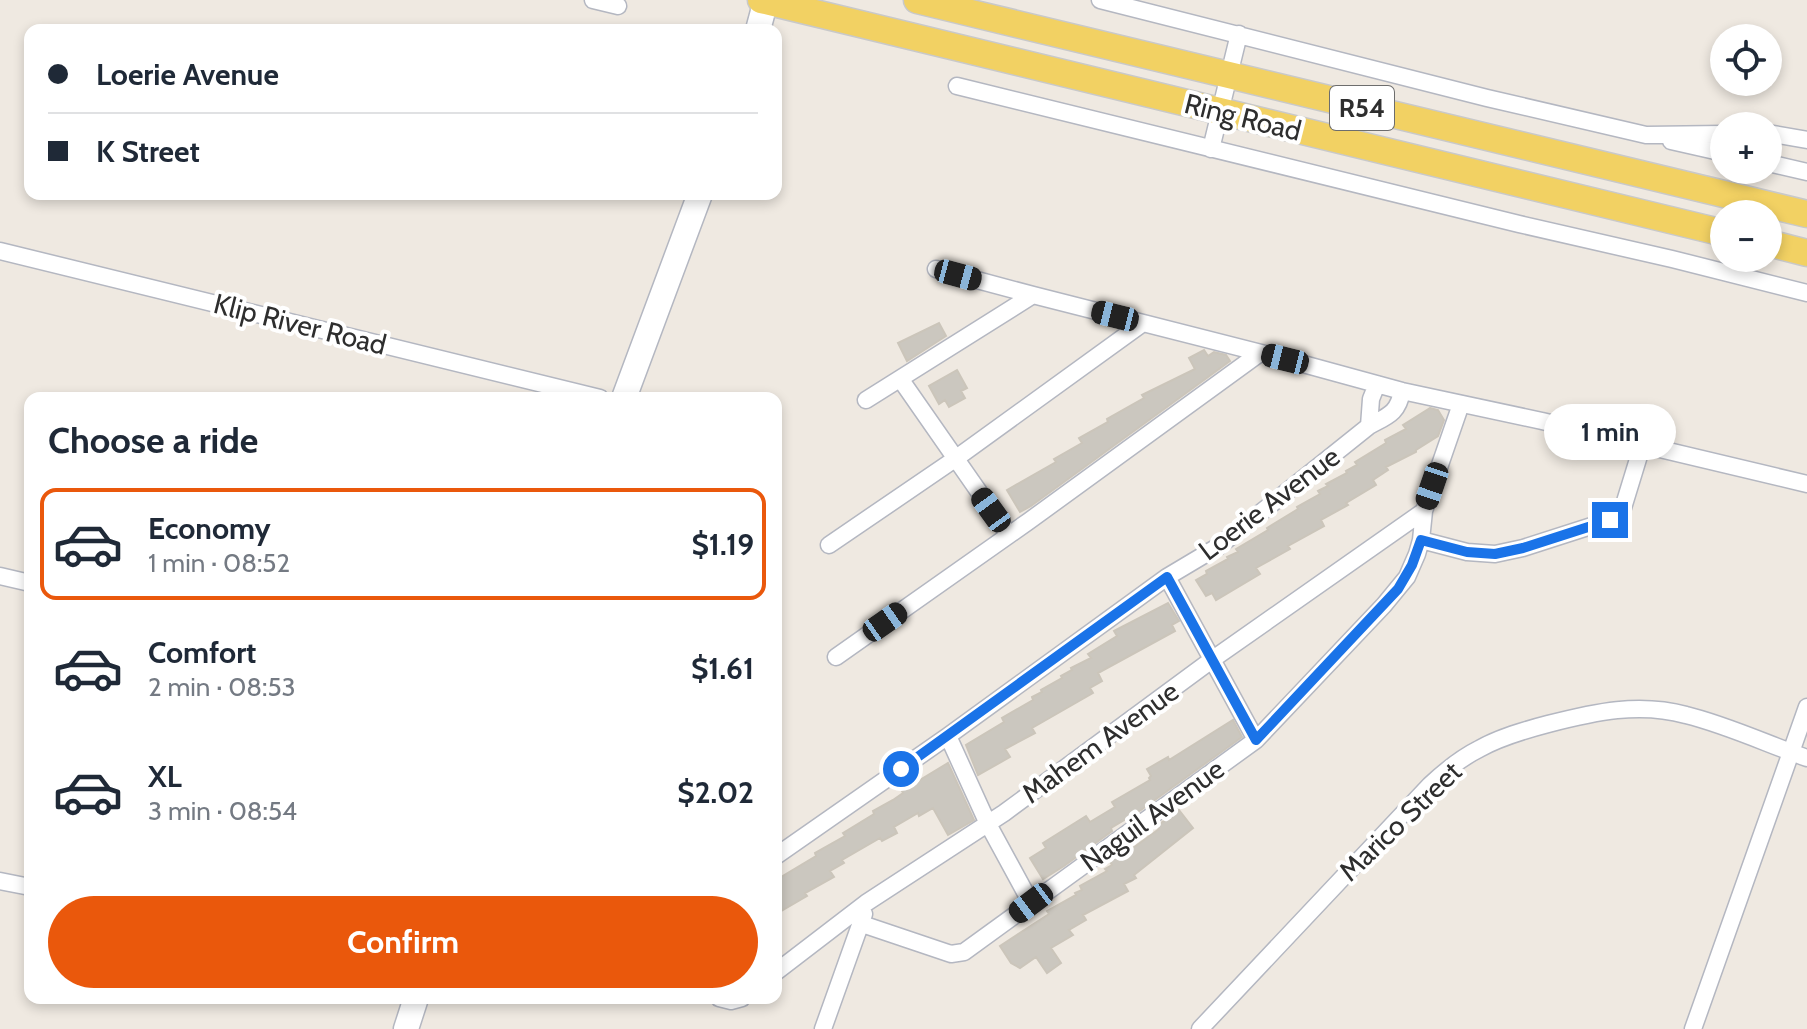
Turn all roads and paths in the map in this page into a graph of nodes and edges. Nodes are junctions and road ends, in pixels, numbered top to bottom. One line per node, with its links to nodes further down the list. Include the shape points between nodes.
1 (593, 0): 5 (street)
2 (764, 0): 6 (street); 10 (main road, Ring Road / R54)
3 (917, 0): 8 (main road, Ring Road / R54)
4 (1100, 0): 7 (street)
5 (618, 6)
6 (759, 24)
7 (1239, 34): 8 (street); 12 (street)
8 (1228, 75): 10 (street); 20 (main road, Ring Road / R54)
9 (957, 86): 15 (street, Ring Road)
10 (1219, 111): 15 (street); 21 (main road, Ring Road / R54)
11 (1710, 134): 12 (street)
12 (1646, 135): 16 (street)
13 (1782, 136): 14 (street)
14 (1807, 140)
15 (1211, 149): 26 (street, Ring Road)
16 (1710, 150)
17 (1782, 166): 18 (street)
18 (1807, 172)
19 (698, 200): 34 (street)
20 (1807, 214)
21 (1710, 230)
22 (1782, 247): 24 (main road)
23 (0, 251): 33 (street, Klip River Road)
24 (1807, 253)
25 (936, 269): 27 (street)
26 (1807, 293)
27 (1033, 295): 28 (street); 30 (street)
28 (1143, 323): 29 (street); 39 (street)
29 (1260, 353): 31 (street); 42 (street)
30 (901, 380): 35 (street); 39 (street)
31 (1377, 384): 32 (street); 37 (street)
32 (1402, 391): 36 (street); 37 (street, Loerie Avenue, via 1393,413)
33 (576, 392)
34 (626, 392)
35 (866, 400)
36 (1461, 404): 38 (street); 41 (street, Naguil Avenue)
37 (1369, 426): 46 (street, Loerie Avenue, via 1219,546)
38 (1642, 446): 40 (street); 43 (street, via 1618,517 1495,554)
39 (955, 459): 42 (street); 44 (street)
40 (1807, 484)
41 (1424, 511): 43 (street, Naguil Avenue); 49 (street, Mahem Avenue)
42 (1009, 535): 48 (street)
43 (1421, 540): 52 (street, Naguil Avenue, via 1398,589)
44 (829, 545)
45 (0, 576): 47 (street)
46 (1167, 577): 49 (street); 51 (street, Loerie Avenue)
47 (24, 582)
48 (836, 657)
49 (1213, 659): 52 (street); 54 (street, Mahem Avenue)
50 (1807, 707): 53 (street)
51 (948, 736): 54 (street); 55 (street, Loerie Avenue)
52 (1256, 740): 59 (street, Naguil Avenue)
53 (1799, 756): 65 (street, Marico Street, via 1687,715 1631,708 1572,717 1481,747 1430,785); 66 (street)
54 (988, 824): 58 (street, Mahem Avenue); 59 (street)
55 (782, 852)
56 (0, 881): 57 (street)
57 (24, 886)
58 (866, 903): 60 (street); 61 (street, Mahem Avenue)
59 (1031, 903): 60 (street, Naguil Avenue, via 954,955)
60 (862, 924): 64 (street)
61 (782, 967)
62 (414, 1004): 63 (street)
63 (406, 1029)
64 (823, 1029)
65 (1200, 1029)
66 (1693, 1029)

